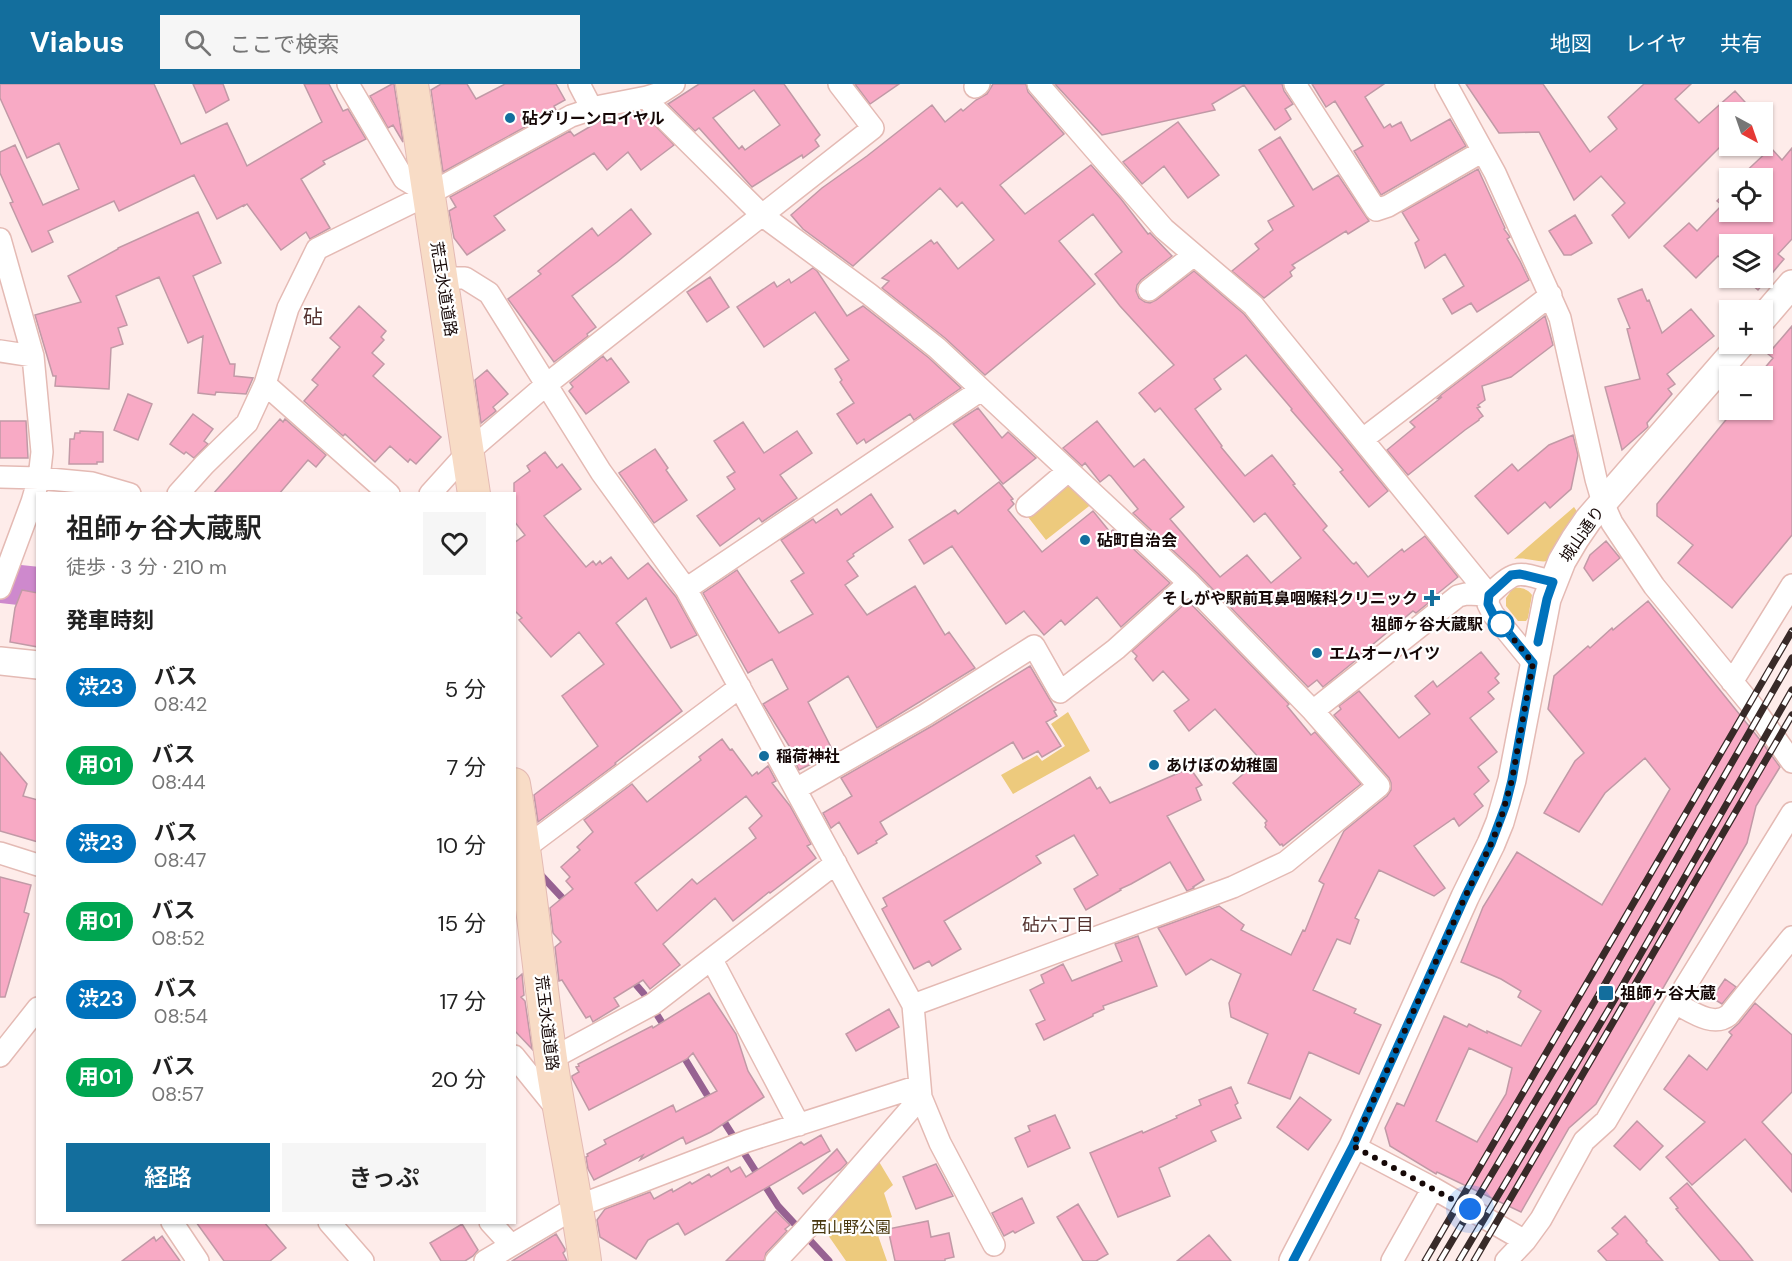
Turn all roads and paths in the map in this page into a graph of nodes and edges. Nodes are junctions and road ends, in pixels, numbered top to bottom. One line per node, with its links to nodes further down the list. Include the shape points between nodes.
1 (348, 84): 12 (street, via 404,179)
2 (412, 84): 12 (main road, 荒玉水道道路)
3 (579, 84): 10 (street)
4 (674, 84): 9 (street)
5 (838, 84): 13 (street, via 873,128)
6 (1038, 84): 15 (street, via 1164,229)
7 (1295, 84): 11 (street, via 1376,210)
8 (1446, 84): 11 (street)
9 (647, 98): 10 (street); 13 (street)
10 (592, 109): 12 (street, via 562,121)
11 (1483, 151): 19 (street)
12 (429, 194): 16 (main road, 荒玉水道道路); 24 (street, via 317,249 288,308)
13 (763, 216): 25 (street); 26 (street, via 928,341)
14 (0, 239): 23 (street)
15 (1194, 255): 18 (street); 27 (street, via 1253,305)
16 (442, 278): 25 (street, via 465,278 489,293); 28 (main road, 荒玉水道道路)
17 (1792, 286): 20 (street)
18 (1149, 290)
19 (1551, 295): 27 (street); 37 (street, via 1560,318)
20 (1773, 307)
21 (0, 351): 23 (street)
22 (1732, 354): 37 (street, 城山通り)
23 (33, 356): 31 (street, via 42,452)
24 (265, 384): 33 (street, via 247,423); 34 (street)
25 (547, 384): 28 (street); 43 (street, via 601,472)
26 (981, 390): 29 (street); 43 (street)
27 (1363, 439): 44 (street)
28 (468, 452): 35 (street); 36 (main road, 荒玉水道道路)
29 (1068, 471): 38 (street); 41 (street)
30 (0, 477): 31 (street)
31 (39, 478): 32 (street, via 92,483); 39 (street)
32 (123, 492)
33 (180, 492)
34 (387, 492)
35 (432, 492)
36 (474, 492)
37 (1603, 503): 40 (street, 城山通り, via 1575,539); 48 (street, via 1654,586)
38 (1026, 506)
39 (3, 581)
40 (1553, 582): 44 (street, via 1511,575); 46 (street, 城山通り)
41 (1190, 583): 50 (street); 52 (street, via 1116,649 1060,692 1034,646)
42 (1792, 585): 48 (street)
43 (686, 589): 49 (street)
44 (1489, 595): 46 (street, via 1493,614); 50 (street, via 1458,596)
45 (0, 662): 47 (street)
46 (1533, 663): 70 (street, 城山通り, via 1512,780 1500,822)
47 (36, 665)
48 (1732, 682): 51 (street)
49 (740, 687): 52 (street); 55 (street)
50 (1313, 711): 62 (street, via 1379,786 1286,862 1211,895)
51 (1792, 762)
52 (796, 789): 57 (street)
53 (516, 796): 55 (main road, 荒玉水道道路)
54 (1792, 813): 61 (street)
55 (525, 848): 66 (main road, 荒玉水道道路)
56 (0, 853): 58 (street)
57 (836, 863): 60 (street); 62 (street)
58 (36, 864)
59 (1792, 937): 61 (street, via 1724,1019 1710,1020)
60 (712, 960): 66 (street, via 647,1007); 69 (street)
61 (1675, 1003): 76 (street, via 1606,1121 1584,1141)
62 (913, 1005): 67 (street)
63 (36, 1011): 64 (street)
64 (0, 1056)
65 (516, 1058): 68 (street)
66 (551, 1059): 68 (main road, 荒玉水道道路)
67 (920, 1091): 69 (street); 78 (street, via 940,1143); 83 (street)
68 (560, 1113): 72 (main road, 荒玉水道道路)
69 (799, 1125): 72 (street)
70 (1353, 1146): 71 (street); 84 (street, 城山通り)
71 (1433, 1188): 76 (street); 85 (street)
72 (578, 1206): 77 (street); 82 (main road, 荒玉水道道路)
73 (173, 1224): 79 (street)
74 (331, 1224): 80 (street)
75 (492, 1224): 77 (street)
76 (1525, 1241): 86 (street)
77 (511, 1245): 81 (street)
78 (994, 1245)
79 (198, 1261)
80 (363, 1261)
81 (485, 1261)
82 (585, 1261)
83 (776, 1261)
84 (1293, 1261)
85 (1392, 1261)
86 (1506, 1261)

